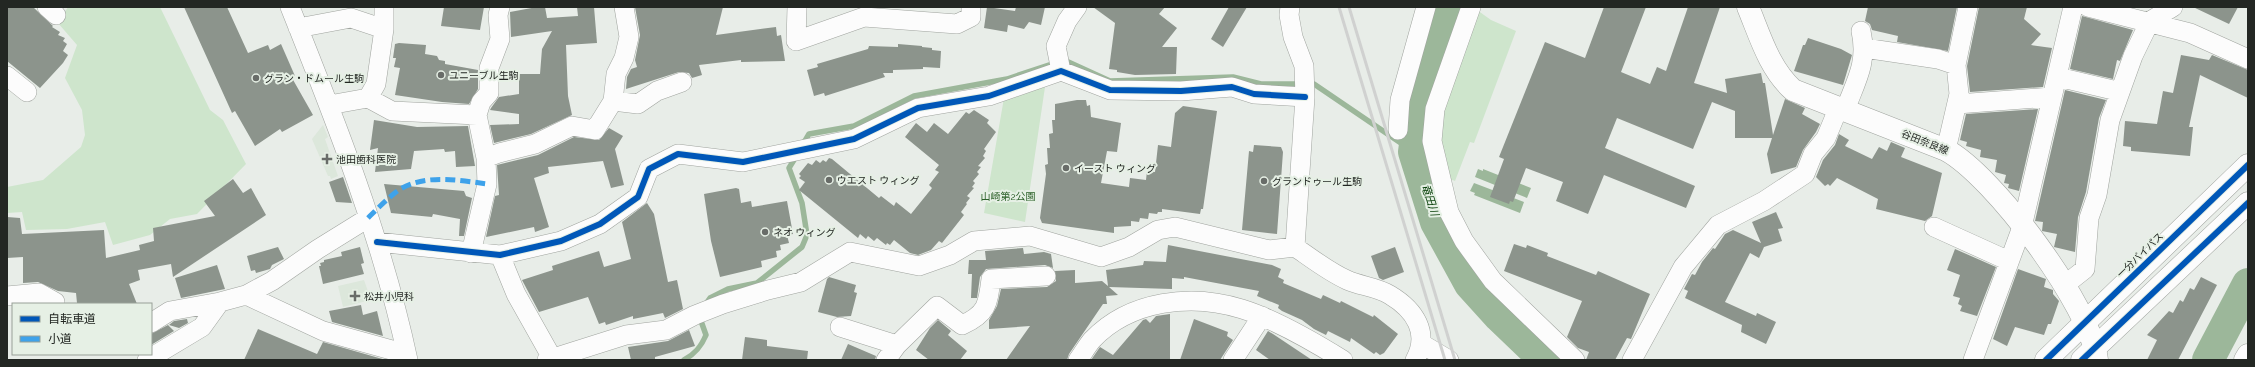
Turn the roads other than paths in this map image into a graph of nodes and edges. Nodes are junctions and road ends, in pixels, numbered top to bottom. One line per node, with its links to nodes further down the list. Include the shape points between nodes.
1 (290, 7): 17 (street)
2 (384, 7): 18 (street)
3 (500, 7): 34 (street, via 500,39 489,68 489,92 481,102)
4 (624, 7): 30 (street, via 629,37 624,58 616,74)
5 (797, 7): 6 (street, via 796,41 864,17 957,24 971,17)
6 (971, 7)
7 (1077, 7): 21 (street, via 1067,21 1056,46)
8 (1290, 7): 27 (street, via 1293,37 1304,66)
9 (1426, 7): 35 (street, via 1400,100)
10 (1472, 7): 69 (street, via 1435,109 1432,141 1449,212 1464,241 1493,281)
11 (1748, 7): 33 (main road, 谷田奈良線, via 1782,80 1793,90)
12 (1968, 7): 20 (street)
13 (2073, 7): 23 (street)
14 (2088, 7): 16 (street)
15 (2173, 7): 16 (street)
16 (2150, 21): 19 (street, via 2209,40); 49 (street, via 2132,56 2110,120 2097,195 2089,218 2085,270)
17 (298, 28): 18 (street, via 351,18); 32 (street)
18 (384, 29): 29 (street, via 376,84)
19 (2248, 59)
20 (1956, 66): 31 (street, via 1959,94); 33 (street, via 1863,39 1863,62)
21 (1061, 71): 27 (street, via 1110,90 1181,91 1232,87 1254,94); 46 (street, via 989,96 918,108 854,139 743,162 678,154 649,169 638,197 600,224 561,241)
22 (7, 76): 26 (street)
23 (2058, 76): 25 (street); 28 (street)
24 (682, 82): 30 (street, via 657,91 638,104)
25 (2113, 90)
26 (27, 92)
27 (1306, 97): 44 (street)
28 (2051, 97): 31 (street); 42 (street)
29 (368, 98): 32 (street); 34 (street, via 392,111)
30 (613, 101): 37 (street, via 595,130 572,126 535,144)
31 (1957, 104): 36 (street)
32 (329, 105): 40 (street)
33 (1841, 110): 36 (main road, 谷田奈良線); 70 (street, via 1826,138 1813,154 1805,174 1718,226 1683,267)
34 (477, 115): 37 (street)
35 (1398, 130)
36 (1946, 150): 42 (main road, 谷田奈良線, via 1958,156 1994,190)
37 (486, 158): 45 (street, via 487,184)
38 (2248, 164): 56 (main road, 一分バイパス)
39 (2248, 203): 61 (main road)
40 (368, 218): 43 (street); 51 (street, via 272,282)
41 (1934, 227): 47 (street)
42 (2022, 227): 47 (street); 49 (main road, 谷田奈良線)
43 (377, 242): 45 (street); 62 (street)
44 (1295, 247): 58 (street, via 1345,280 1390,294 1414,315 1422,335); 63 (street, via 1269,250 1175,228 1158,230 1129,247 1101,257 1030,236 974,241 950,255 919,266 850,252 801,282 723,304 666,330 626,335)
45 (471, 253): 46 (street)
46 (500, 255): 63 (street, via 516,294)
47 (2009, 261): 71 (street)
48 (1046, 276): 59 (street, via 991,278 989,300 978,318 962,324 937,306)
49 (2066, 284): 56 (main road, 谷田奈良線)
50 (7, 296): 53 (street, via 39,292)
51 (246, 296): 52 (street); 62 (street, via 323,331)
52 (220, 302): 55 (street, via 170,311); 64 (street, via 202,327)
53 (55, 303)
54 (1262, 316): 65 (street, via 1221,303 1198,300 1165,302 1137,310 1107,326 1091,341); 66 (street); 67 (street)
55 (152, 322)
56 (2084, 323): 61 (main road, 谷田奈良線); 72 (main road, 一分バイパス)
57 (840, 328): 59 (street)
58 (1419, 352): 68 (street)
59 (892, 353)
60 (2248, 355): 73 (main road)
61 (2091, 356)
62 (407, 357)
63 (550, 359)
64 (147, 360)
65 (1078, 360)
66 (1233, 360)
67 (1343, 360)
68 (1449, 360)
69 (1575, 360)
70 (1632, 360)
71 (1973, 360)
72 (2046, 360)
73 (2246, 360)

